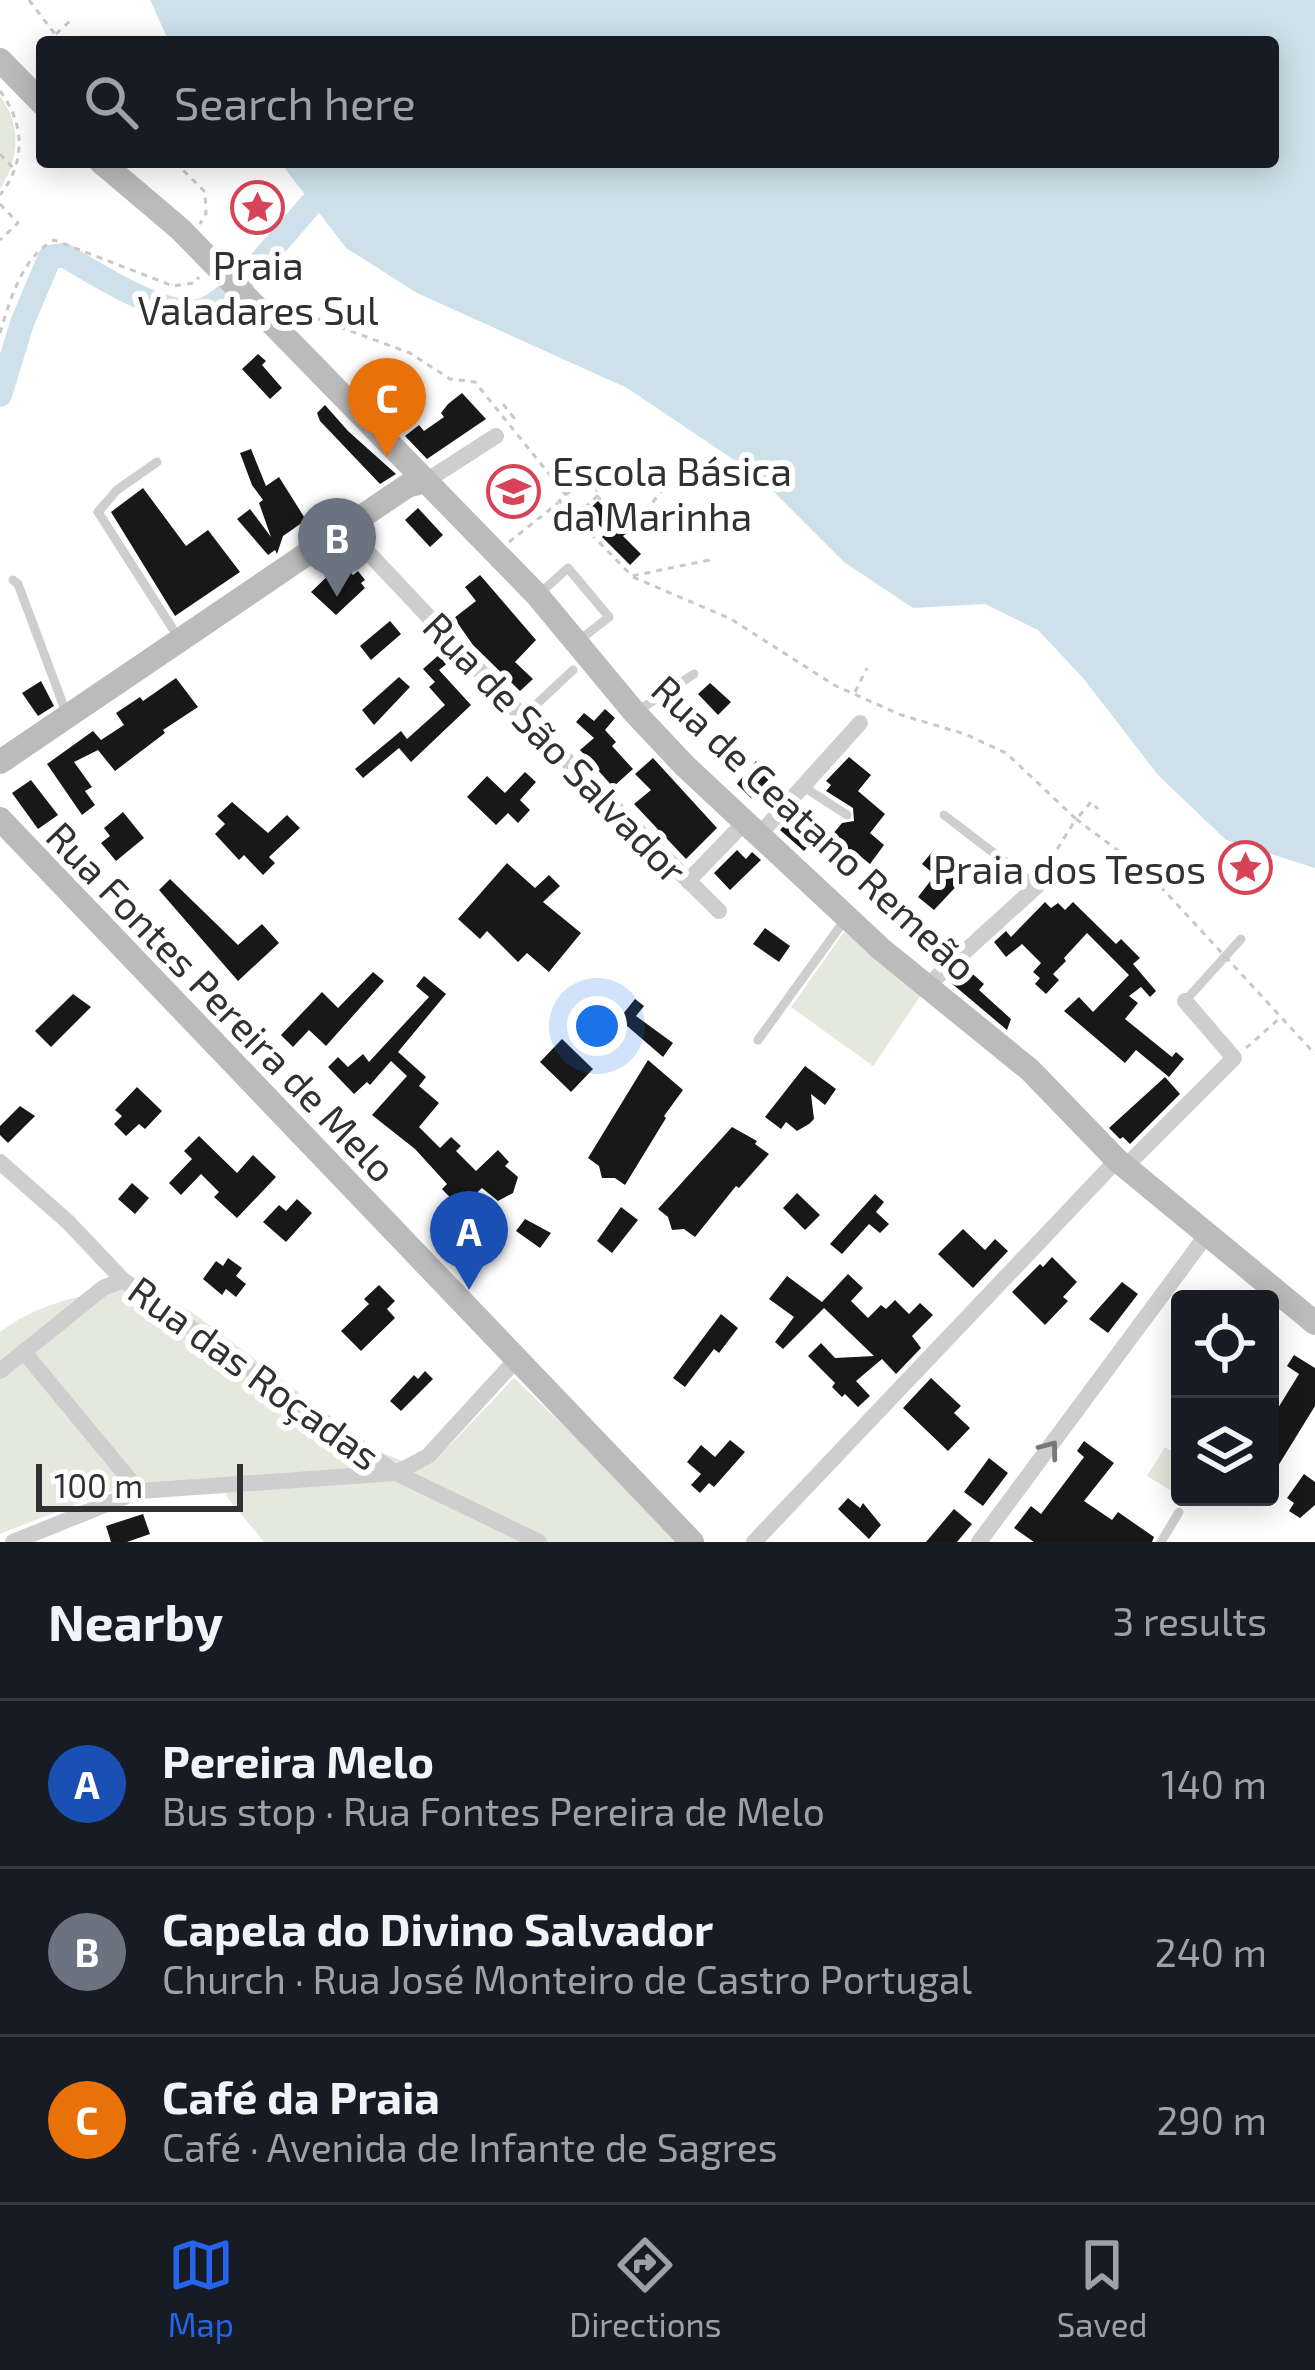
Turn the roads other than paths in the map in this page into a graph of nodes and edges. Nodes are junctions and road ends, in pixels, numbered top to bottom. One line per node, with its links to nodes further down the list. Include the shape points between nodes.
1 (0, 60): 2 (main road)
2 (36, 97)
3 (108, 168): 6 (main road, Rua de Ceatano Remeão, via 229,278)
4 (502, 429): 6 (street)
5 (157, 462): 10 (lane, via 98,512)
6 (426, 482): 7 (main road); 9 (main road, Rua de Ceatano Remeão)
7 (345, 528): 10 (main road); 16 (street, Rua de São Salvador)
8 (13, 580): 15 (lane)
9 (537, 595): 11 (main road, Rua de Ceatano Remeão); 11 (lane, via 568,568 609,617)
10 (181, 641): 15 (main road)
11 (577, 642): 14 (main road, Rua de Ceatano Remeão)
12 (573, 670): 16 (lane)
13 (694, 674): 14 (lane)
14 (635, 713): 23 (main road, Rua de Ceatano Remeão)
15 (67, 716): 18 (main road)
16 (523, 717): 25 (street, Rua de São Salvador)
17 (860, 723): 19 (street)
18 (0, 762)
19 (804, 787): 21 (lane); 23 (street)
20 (944, 814): 26 (lane)
21 (847, 815)
22 (0, 819): 39 (main road, Rua Fontes Pereira de Melo)
23 (752, 828): 25 (street); 28 (main road, Rua de Ceatano Remeão)
24 (1048, 864): 26 (street)
25 (688, 881): 27 (street, Rua de São Salvador)
26 (1037, 886): 30 (street)
27 (718, 911)
28 (847, 916): 30 (main road, Rua de Ceatano Remeão); 32 (lane)
29 (1241, 939): 31 (lane)
30 (928, 985): 34 (main road, Rua de Ceatano Remeão, via 1030,1070)
31 (1185, 1001): 34 (street, via 1234,1058)
32 (758, 1040)
33 (0, 1162): 36 (street, Rua das Roçadas)
34 (1121, 1164): 35 (main road, Rua de Ceatano Remeão); 47 (street)
35 (1208, 1233): 37 (main road, Rua de Ceatano Remeão); 48 (street, one-way to 35)
36 (123, 1280): 38 (street); 41 (street, Rua das Roçadas)
37 (1315, 1323)
38 (24, 1352): 40 (street); 42 (street)
39 (515, 1361): 41 (street, via 428,1456); 46 (main road, Rua Fontes Pereira de Melo)
40 (0, 1372)
41 (396, 1473): 42 (street); 45 (street, Rua das Roçadas)
42 (140, 1491): 44 (street)
43 (1179, 1512): 49 (lane)
44 (13, 1542)
45 (539, 1542)
46 (692, 1542)
47 (754, 1542)
48 (979, 1542)
49 (1161, 1542)

